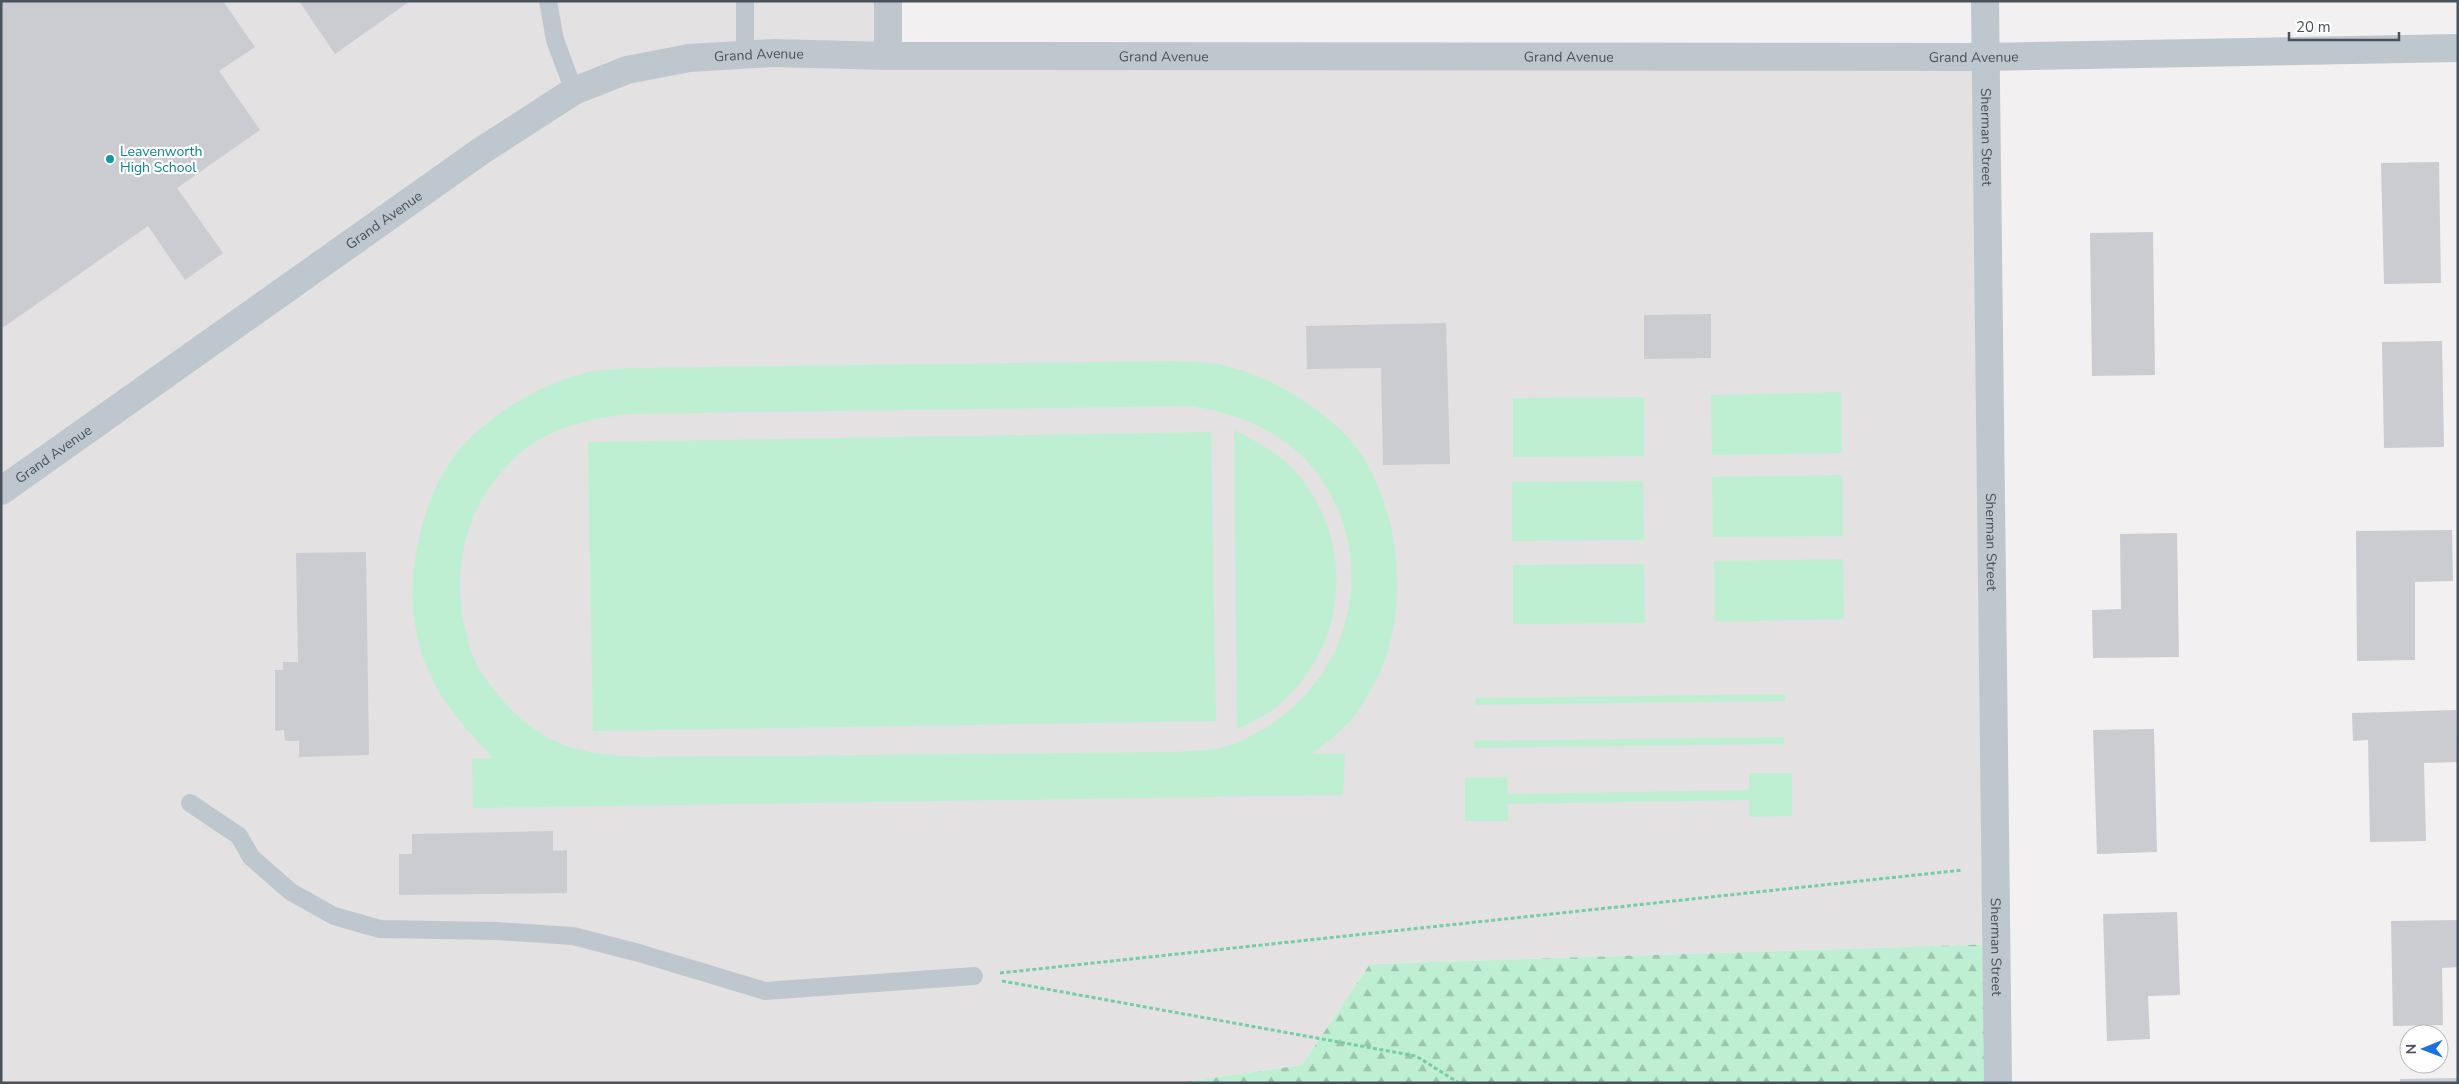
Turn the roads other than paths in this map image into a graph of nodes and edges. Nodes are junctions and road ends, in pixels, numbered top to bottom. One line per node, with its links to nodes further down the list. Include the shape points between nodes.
1 (548, 1): 9 (lane, via 555,40)
2 (745, 1): 6 (lane)
3 (888, 1): 7 (street)
4 (1985, 1): 8 (street, Sherman Street)
5 (2458, 48): 8 (street, Grand Avenue)
6 (745, 54): 7 (street, Grand Avenue); 9 (street, Grand Avenue, via 689,58 627,70)
7 (888, 56): 8 (street, Grand Avenue)
8 (1986, 57): 13 (street, Sherman Street)
9 (574, 91): 10 (street, Grand Avenue, via 481,151)
10 (1, 491)
11 (190, 803): 12 (lane, via 239,836 251,857 291,892 334,916 380,929 573,936 764,991)
12 (974, 976)
13 (1998, 1083)

